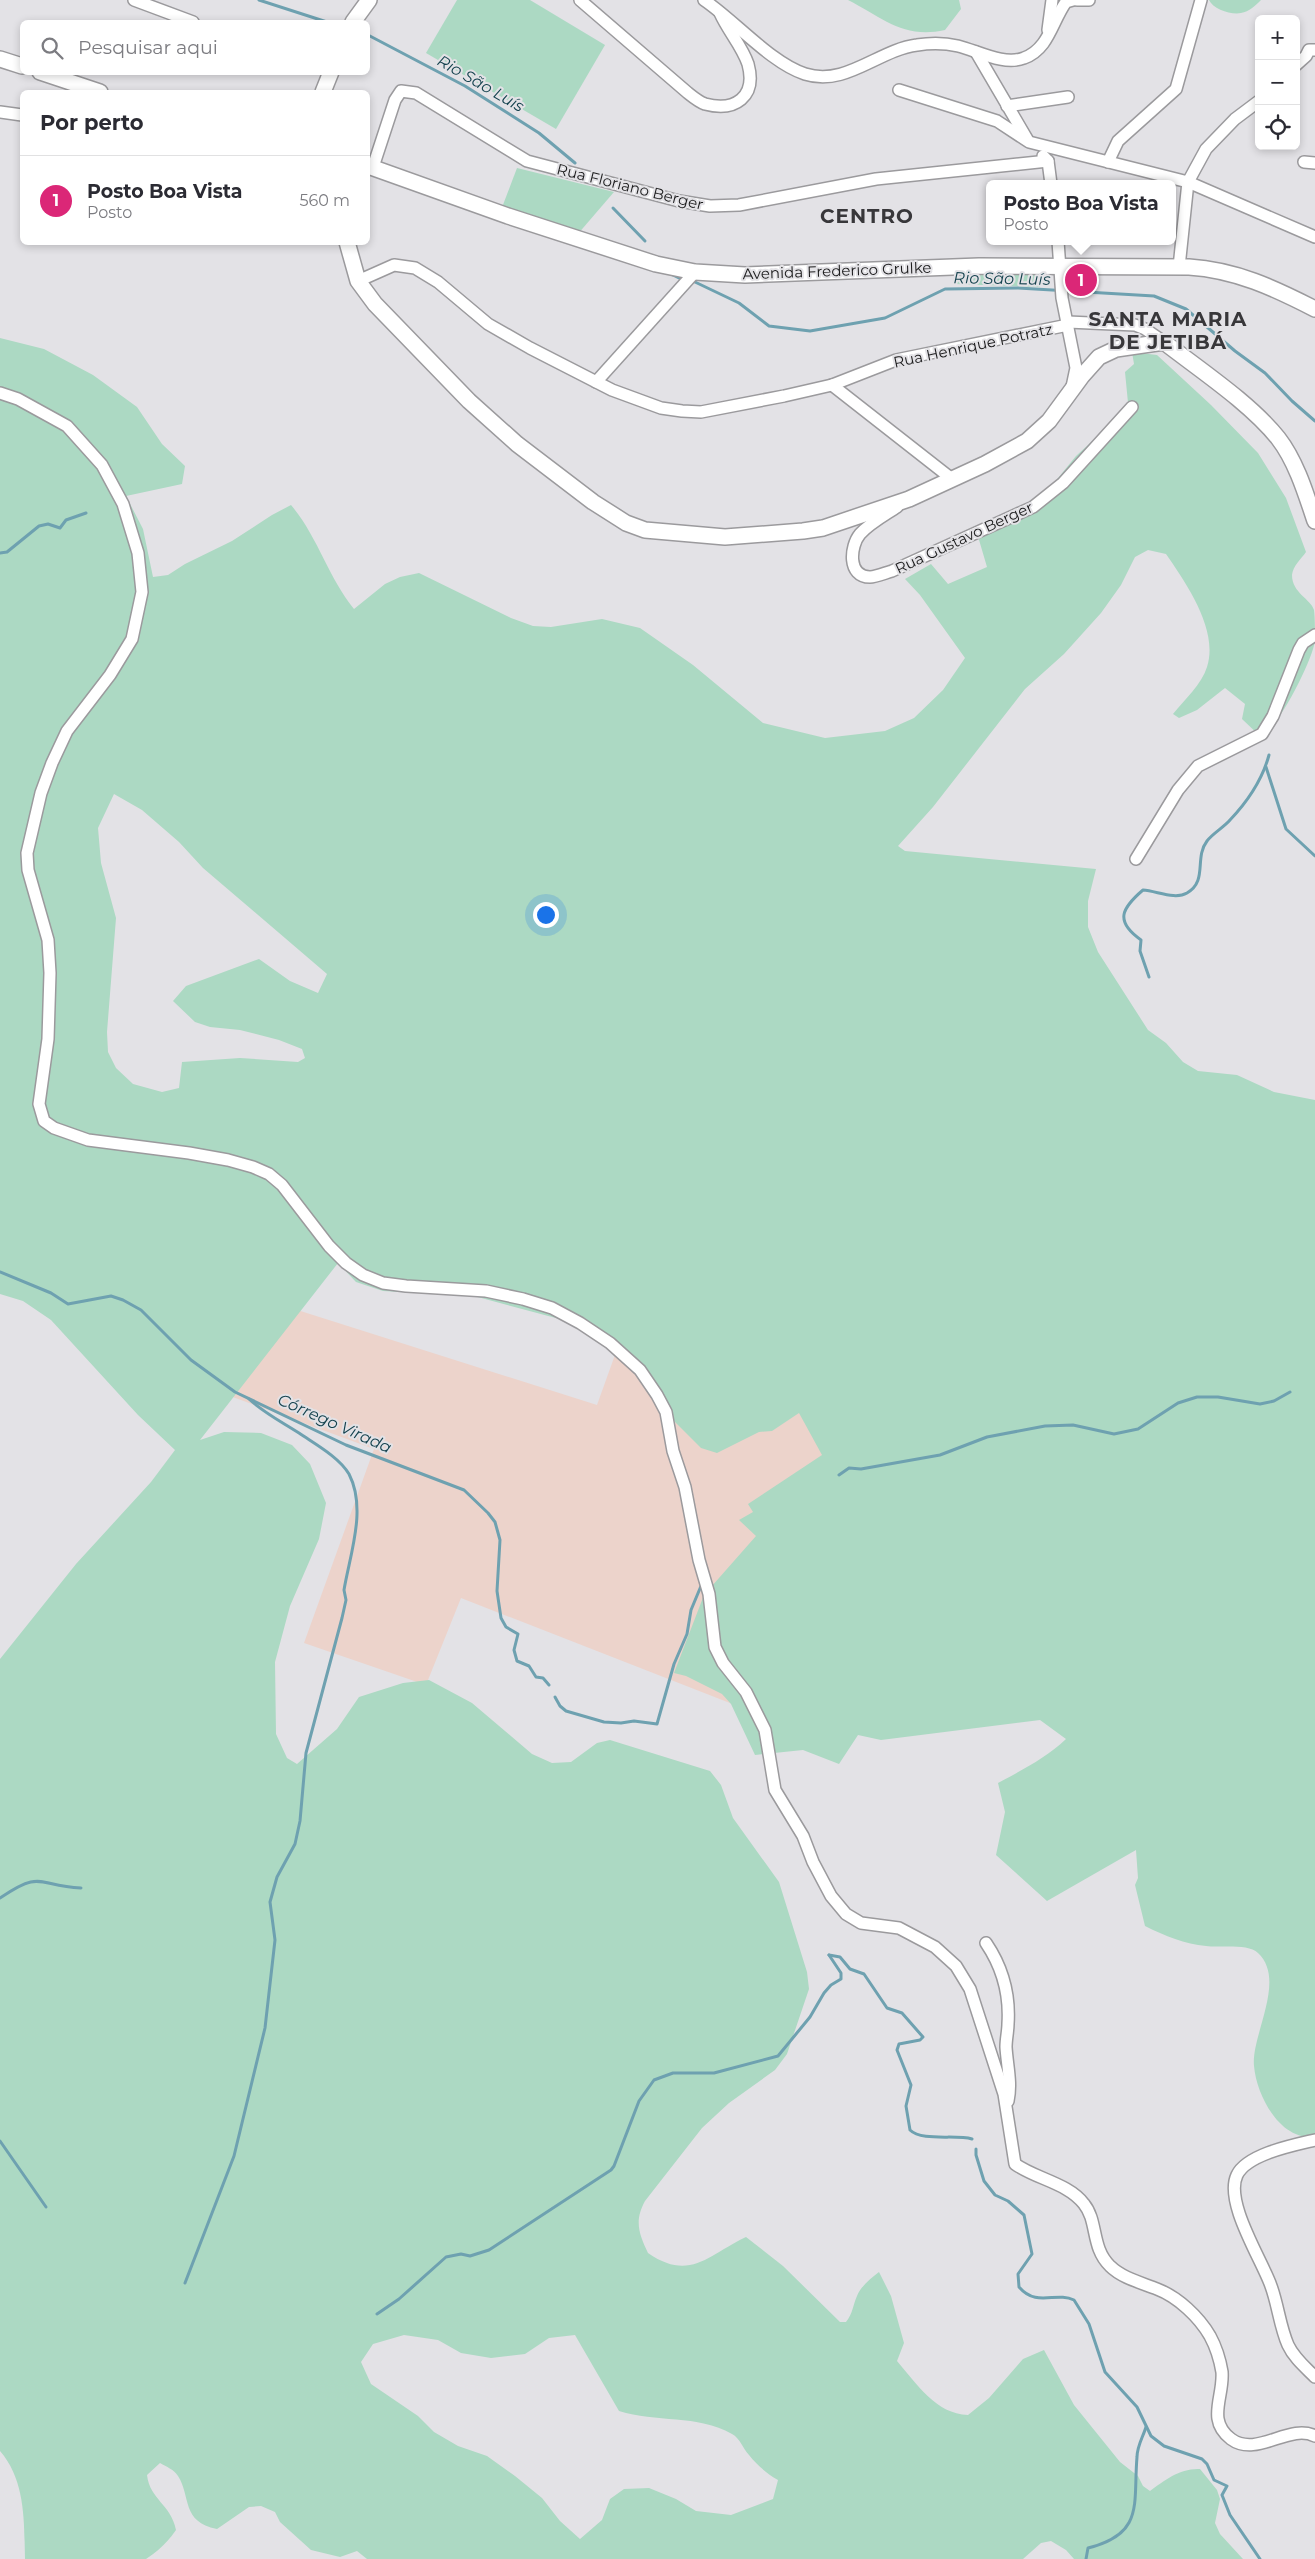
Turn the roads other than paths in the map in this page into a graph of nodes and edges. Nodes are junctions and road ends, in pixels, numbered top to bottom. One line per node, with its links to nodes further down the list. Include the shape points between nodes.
1 (134, 0): 11 (street)
2 (368, 0): 12 (main road)
3 (580, 0): 10 (street, via 688,93 704,104 733,106 743,100 749,90 748,64)
4 (704, 0): 10 (street)
5 (1052, 0): 13 (street)
6 (1073, 0): 13 (street, via 1066,2)
7 (1078, 0): 8 (street)
8 (1089, 0)
9 (1201, 0): 31 (street, via 1176,89 1118,141)
10 (718, 10): 15 (street, via 788,66 820,77 837,76 903,47 918,44 937,43)
11 (188, 20)
12 (354, 20)
13 (1048, 37): 15 (street, via 1034,53 1015,61)
14 (1315, 50): 17 (street, via 1308,50)
15 (976, 52): 26 (street)
16 (0, 59): 18 (main road)
17 (1300, 62)
18 (20, 65)
19 (49, 75): 21 (main road)
20 (327, 75): 22 (main road)
21 (94, 90)
22 (324, 90)
23 (898, 90): 29 (street, via 997,121)
24 (1068, 97): 26 (street)
25 (1255, 104): 34 (street, via 1206,149)
26 (1007, 106): 29 (street)
27 (0, 112): 28 (street)
28 (20, 115)
29 (1029, 142): 30 (street); 31 (street)
30 (1048, 161): 32 (street, Rua Floriano Berger, via 876,179 739,204 710,206 679,201 527,161 406,90 397,95); 33 (street)
31 (1108, 162): 34 (street)
32 (370, 167): 39 (main road, Avenida Frederico Grulke, via 656,264)
33 (1050, 180)
34 (1188, 182): 35 (street); 38 (street)
35 (1315, 237)
36 (348, 245): 41 (main road)
37 (1058, 245): 40 (street)
38 (1179, 267): 40 (main road, Avenida Frederico Grulke); 42 (main road, Avenida Frederico Grulke, via 1209,268 1241,275)
39 (695, 272): 40 (main road, Avenida Frederico Grulke, via 745,275 979,266); 45 (street)
40 (1060, 272): 43 (street)
41 (358, 281): 45 (street, Rua Henrique Potratz, via 394,264 415,268 438,282 488,324); 51 (main road, via 375,304 498,428 593,502 626,523 645,530 725,537 793,532 823,528)
42 (1315, 309)
43 (1068, 324): 44 (street, Rua Henrique Potratz, via 1135,325); 46 (street, Rua Henrique Potratz, via 896,360); 48 (street, via 1076,368)
44 (1164, 342): 48 (main road, via 1116,348 1099,357); 52 (main road, via 1261,420 1278,439 1306,494)
45 (596, 382): 46 (street, Rua Henrique Potratz, via 661,408 701,412)
46 (832, 385): 50 (street)
47 (0, 393): 56 (street, via 18,399 67,426 102,465 122,504 138,554 142,592 132,639 110,675 67,731 52,763 41,793 27,853 28,870 48,940 48,1039 39,1104 44,1121 88,1140 198,1155 253,1167 282,1185 328,1246 363,1275 383,1283 406,1286 486,1291 552,1308 610,1342 640,1370 666,1412 673,1451 685,1487 698,1560 709,1594 714,1646 746,1692 764,1730 775,1790 803,1836 831,1896 846,1914 861,1923 899,1928 935,1947 956,1966 970,1989)
48 (1070, 393): 50 (main road, via 1049,421 1027,441)
49 (1132, 407): 51 (street, Rua Gustavo Berger, via 1063,483 1033,507 892,571 862,576 853,563 856,540 868,527)
50 (952, 479): 51 (main road)
51 (909, 499)
52 (1315, 521)
53 (1315, 635): 54 (street, via 1299,650 1273,716 1262,734 1198,766 1178,790)
54 (1136, 859)
55 (986, 1943): 56 (street, via 999,1961 1005,1978 1010,2091)
56 (1007, 2110): 59 (street, via 1016,2164 1084,2203 1091,2215 1099,2249 1110,2266 1172,2296 1186,2307 1210,2336 1222,2373 1216,2419 1220,2428 1231,2439 1247,2443 1304,2432)
57 (1315, 2140): 58 (street, via 1270,2152 1257,2159 1240,2169 1234,2185 1243,2221 1271,2284 1288,2344 1294,2356)
58 (1315, 2377)
59 (1315, 2436)

